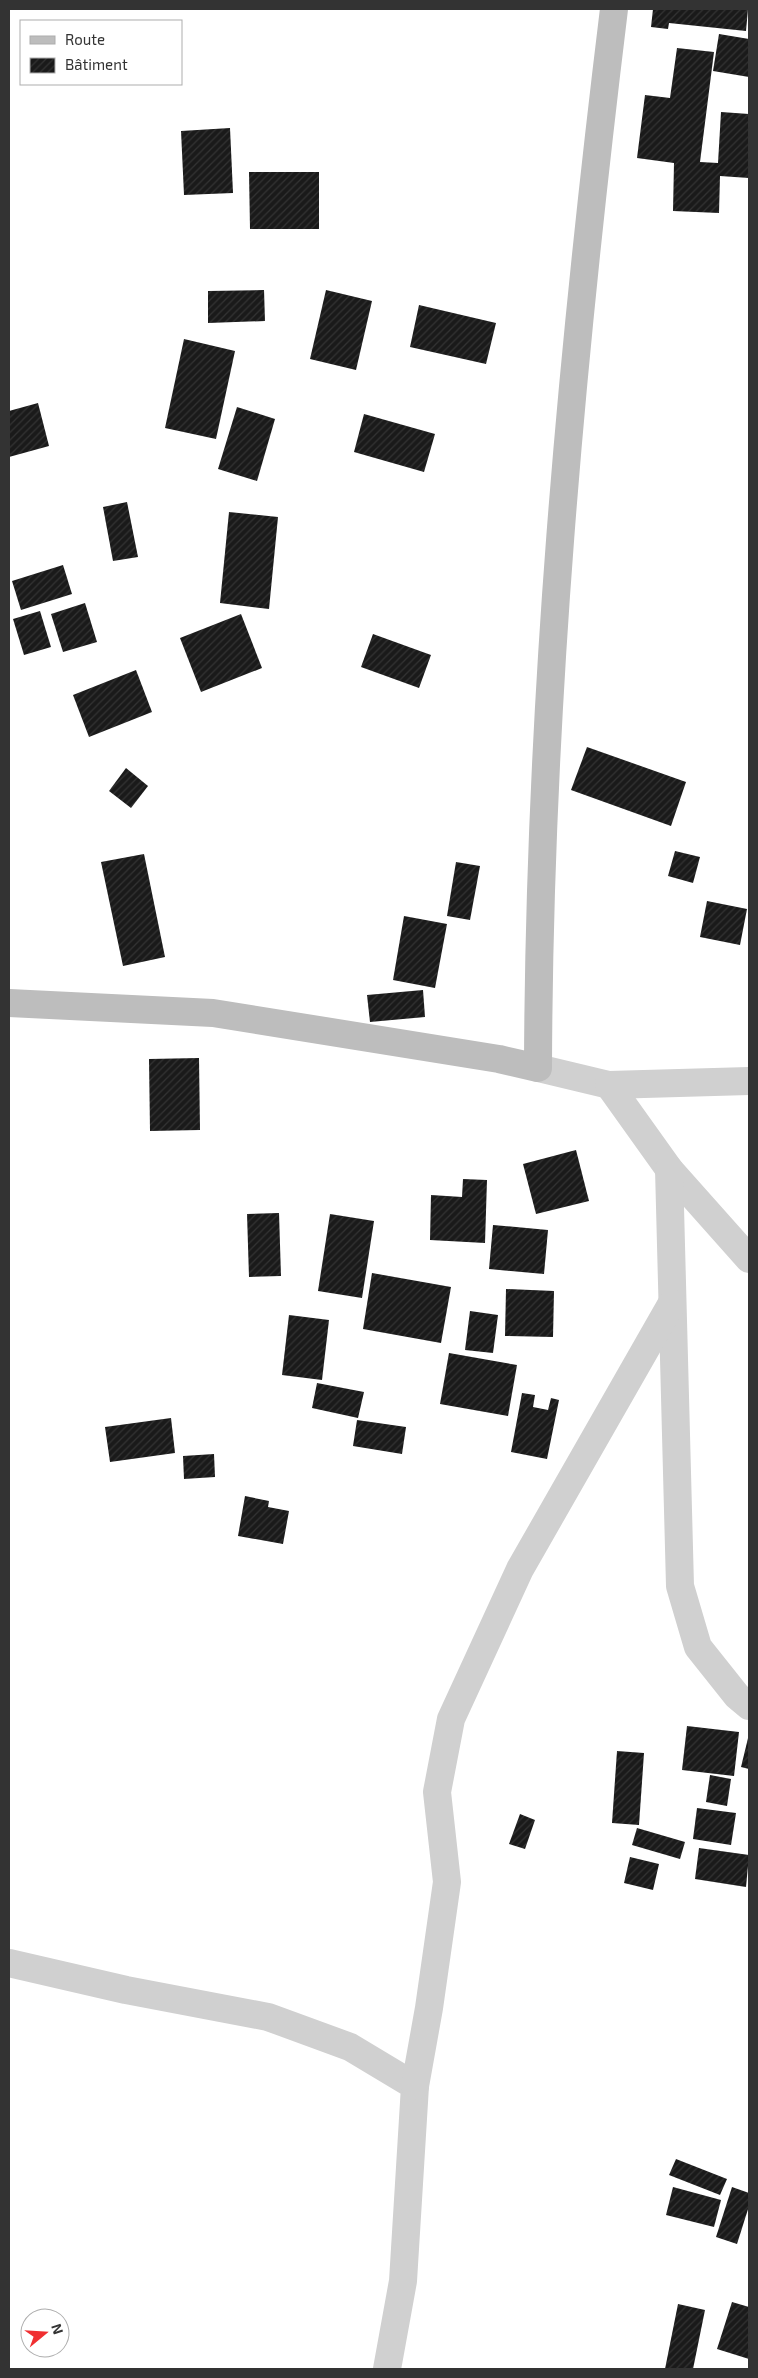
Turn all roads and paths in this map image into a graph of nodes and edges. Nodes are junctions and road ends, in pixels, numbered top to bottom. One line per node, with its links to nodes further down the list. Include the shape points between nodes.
1 (614, 9): 3 (street, via 572,396 546,736)
2 (9, 1003): 3 (street, via 213,1013)
3 (538, 1068): 5 (street)
4 (749, 1081): 5 (street)
5 (609, 1085): 6 (street)
6 (669, 1169): 7 (street); 8 (street)
7 (749, 1259)
8 (672, 1303): 9 (street, via 680,1586 698,1647); 11 (street, via 520,1569 451,1719 437,1792 447,1882)
9 (749, 1706)
10 (9, 1963): 11 (street, via 126,1990 268,2017 350,2047)
11 (415, 2086): 12 (street, via 403,2281)
12 (387, 2369)

